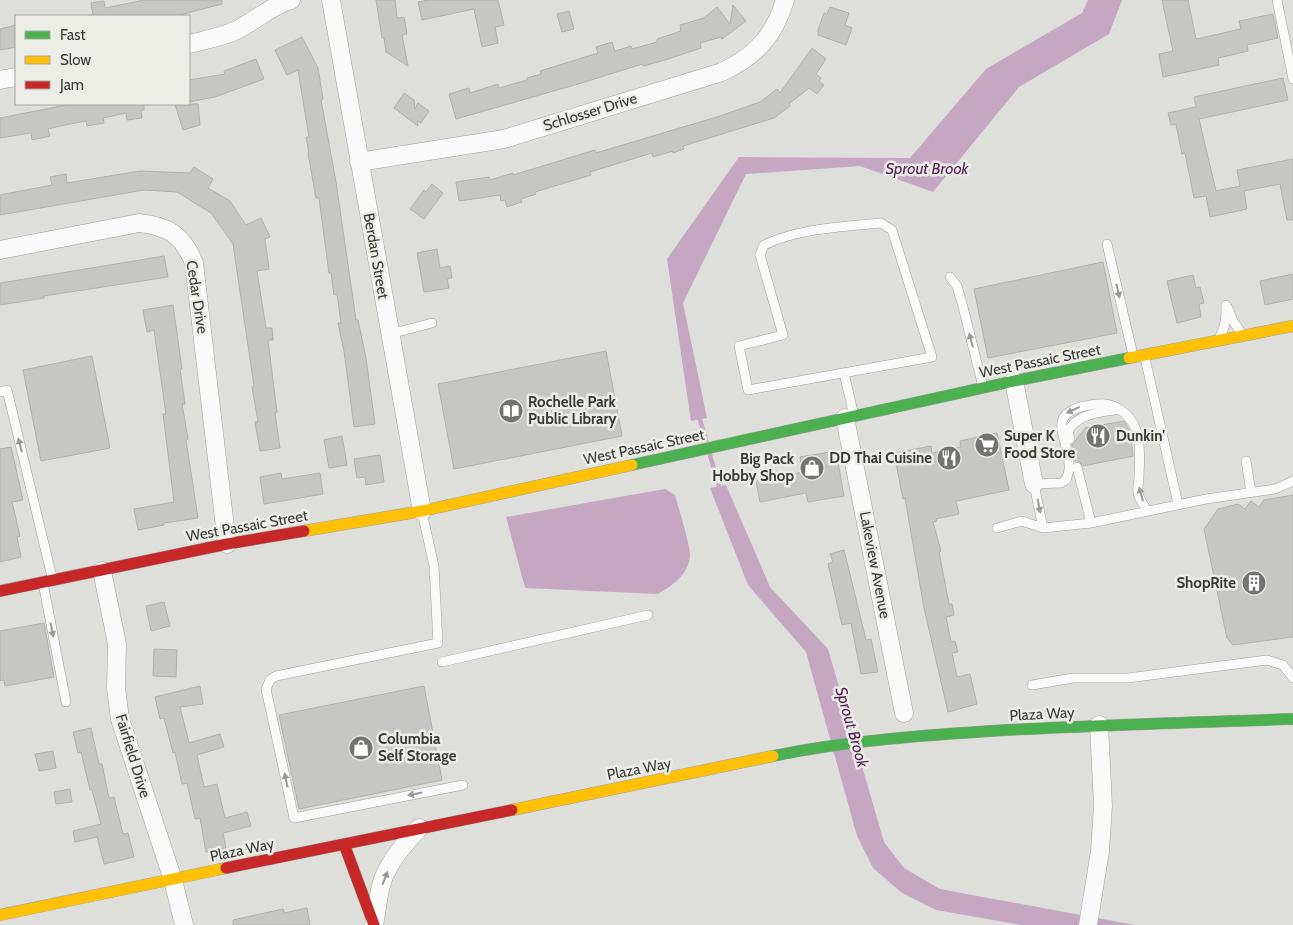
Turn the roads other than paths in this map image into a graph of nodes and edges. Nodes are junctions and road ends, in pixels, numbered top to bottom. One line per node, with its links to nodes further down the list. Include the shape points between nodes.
1 (291, 0): 5 (street, via 236,30)
2 (331, 0): 9 (street, Berdan Street)
3 (785, 0): 9 (street, Schlosser Drive, via 780,17 756,51 722,72 504,139)
4 (1277, 0): 7 (lane)
5 (190, 44)
6 (15, 77): 8 (street)
7 (1293, 79)
8 (0, 80)
9 (359, 162): 15 (street, Berdan Street)
10 (1106, 244): 18 (lane, one-way to 18)
11 (0, 250): 37 (street, Cedar Drive, via 139,223 167,229 188,249 194,263)
12 (950, 277): 21 (lane, one-way to 12, via 957,286)
13 (432, 323): 15 (lane)
14 (1293, 326): 16 (street, West Passaic Street)
15 (390, 334): 32 (street, Berdan Street)
16 (1244, 336): 17 (street, West Passaic Street); 17 (lane, via 1226,305 1223,332)
17 (1214, 342): 18 (street, West Passaic Street)
18 (1139, 356): 20 (street, West Passaic Street); 31 (lane)
19 (844, 373): 19 (lane, via 932,357 892,230 880,223 829,227 781,237 764,245 760,255 783,335 740,346 748,390); 24 (lane)
20 (1014, 380): 21 (street, West Passaic Street); 29 (street)
21 (983, 387): 24 (street, West Passaic Street)
22 (0, 392): 39 (lane, one-way to 22, via 32,492 7,390)
23 (1119, 410): 25 (lane, via 1078,419 1068,431); 27 (lane, one-way to 27, via 1097,403 1071,409 1064,415 1061,424 1070,468); 33 (lane, one-way to 23, via 1138,493 1140,449 1136,430 1127,414)
24 (849, 417): 32 (street, West Passaic Street); 46 (street, Lakeview Avenue)
25 (1071, 445)
26 (1246, 461): 30 (lane)
27 (1066, 480): 29 (lane); 34 (lane, via 1078,468)
28 (1293, 481): 30 (lane, via 1275,489)
29 (1034, 484): 36 (lane, one-way to 36)
30 (1251, 492): 31 (lane)
31 (1178, 504): 33 (lane)
32 (422, 511): 37 (street, West Passaic Street); 49 (lane, one-way to 32, via 294,818 266,689 276,676 438,644 434,566)
33 (1147, 511): 34 (lane)
34 (1091, 523): 36 (lane)
35 (997, 528): 36 (lane, via 1022,521)
36 (1043, 528)
37 (228, 544): 38 (street, West Passaic Street)
38 (102, 570): 39 (street, West Passaic Street); 52 (street, Fairfield Drive, via 117,644 116,688 120,719)
39 (48, 581): 40 (street, West Passaic Street); 45 (lane, one-way to 45)
40 (0, 591)
41 (648, 616): 42 (lane)
42 (442, 662)
43 (1293, 678): 44 (lane, via 1283,665 1267,660 1128,678 1073,678)
44 (1032, 685)
45 (66, 702)
46 (904, 713)
47 (1293, 719): 48 (street, Plaza Way)
48 (1098, 725): 50 (street, Plaza Way, via 890,738 819,748); 56 (street, via 1103,812)
49 (463, 785)
50 (419, 828): 51 (street, Plaza Way); 55 (street, one-way to 50, via 383,880 405,842)
51 (344, 844): 52 (street, Plaza Way); 55 (street)
52 (173, 880): 53 (street, Plaza Way); 54 (street, Fairfield Drive)
53 (0, 914)
54 (184, 925)
55 (374, 925)
56 (1088, 925)

